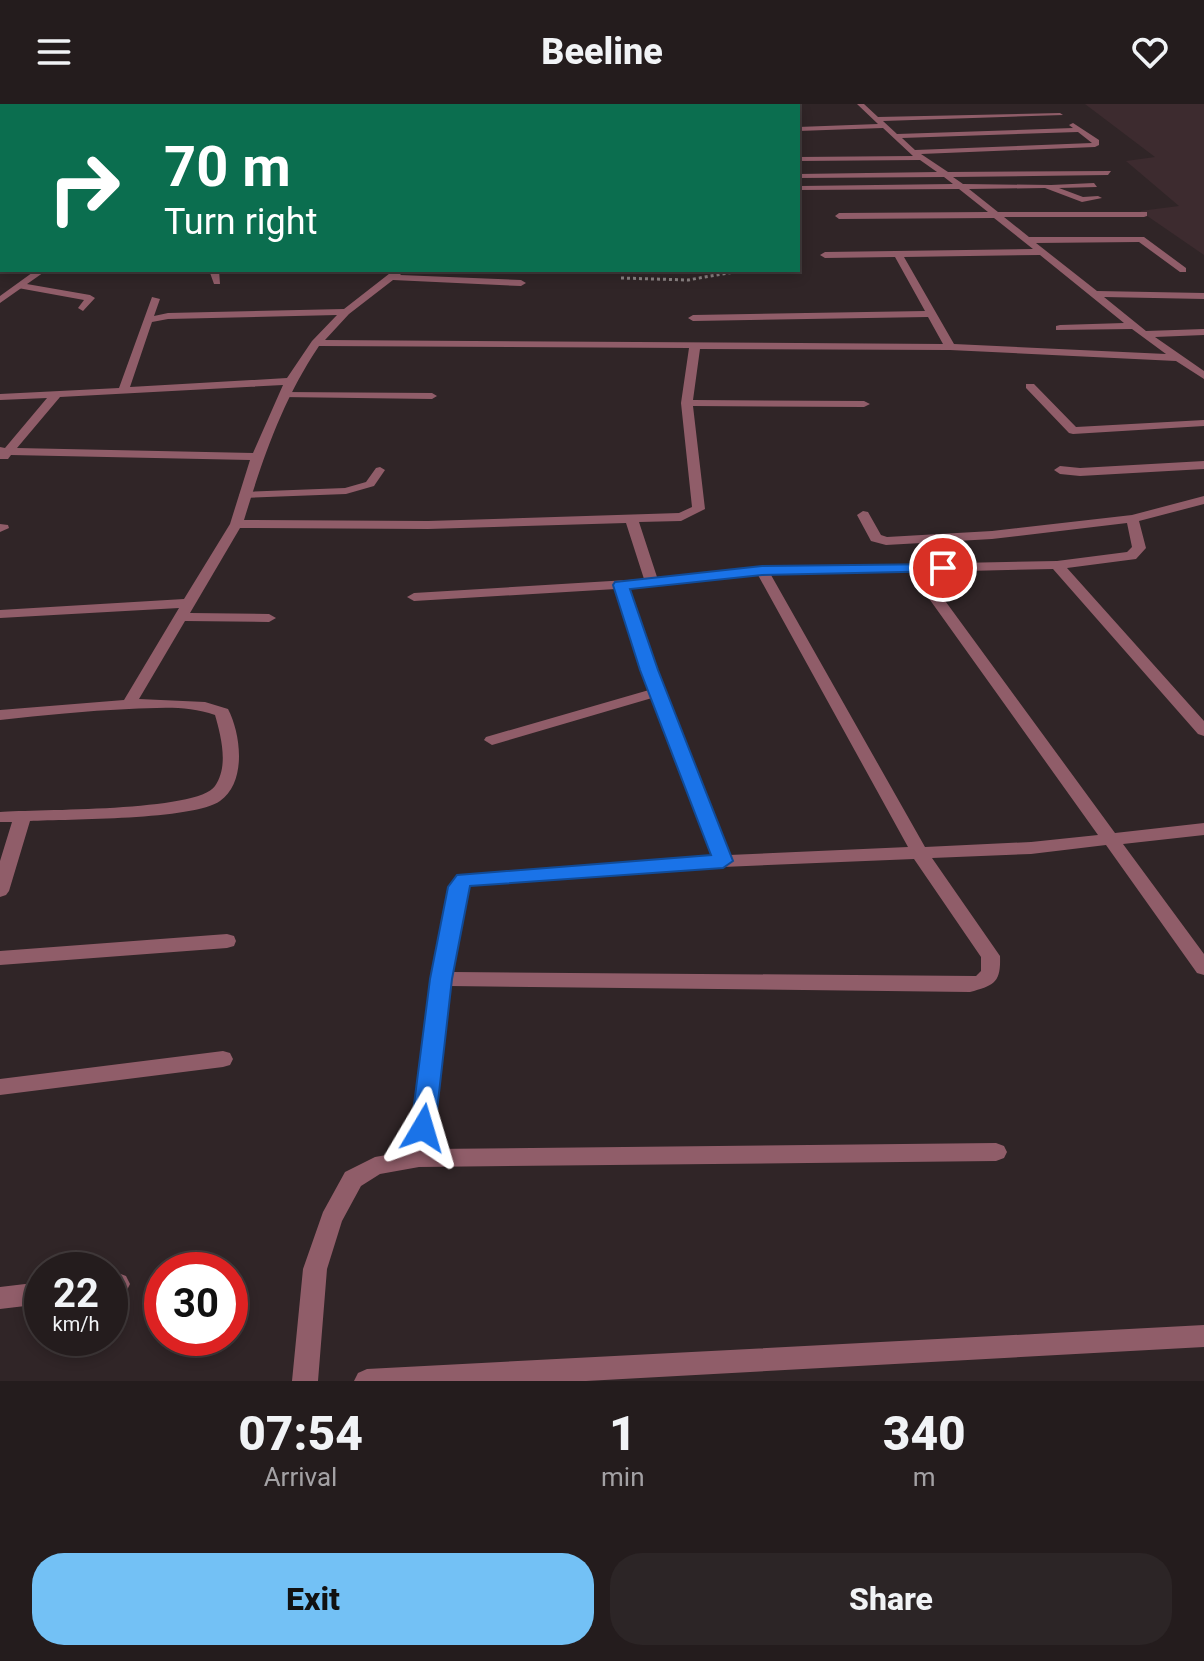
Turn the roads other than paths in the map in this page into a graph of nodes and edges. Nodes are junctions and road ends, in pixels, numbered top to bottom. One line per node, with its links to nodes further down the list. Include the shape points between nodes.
1 (860, 104): 3 (street)
2 (1046, 104): 3 (street, via 1060,115)
3 (877, 119): 4 (street)
4 (886, 126): 5 (street); 6 (street)
5 (800, 129)
6 (898, 136): 7 (street); 7 (street, via 1076,128 1096,142)
7 (917, 155): 8 (street); 10 (street)
8 (800, 159)
9 (1108, 173): 10 (street)
10 (945, 174): 11 (street); 14 (street)
11 (800, 176)
12 (1094, 185): 13 (street)
13 (1046, 186): 14 (street); 16 (street, via 1082,200)
14 (958, 187): 15 (street); 18 (street)
15 (800, 188)
16 (1098, 198)
17 (1144, 214): 18 (street)
18 (993, 215): 19 (street); 20 (street)
19 (839, 216)
20 (1027, 240): 22 (street); 24 (street, via 1141,239)
21 (897, 252): 22 (street); 23 (street); 37 (street)
22 (1042, 252): 31 (street)
23 (825, 255)
24 (1183, 270)
25 (39, 272): 30 (street)
26 (214, 272): 28 (street)
27 (397, 274): 29 (street); 36 (street)
28 (217, 282)
29 (521, 283)
30 (21, 286): 34 (street); 35 (street, via 90,298)
31 (1097, 294): 32 (street); 41 (street)
32 (1204, 296)
33 (155, 299): 39 (street)
34 (0, 300)
35 (83, 308)
36 (346, 312): 39 (street); 43 (street)
37 (932, 314): 38 (street); 45 (street)
38 (693, 318)
39 (149, 320): 50 (street)
40 (1060, 328): 41 (street)
41 (1139, 330): 42 (street); 46 (street)
42 (1204, 332)
43 (316, 343): 44 (street); 48 (street)
44 (695, 346): 45 (street); 55 (street)
45 (950, 347): 46 (street)
46 (1180, 358): 47 (street)
47 (1204, 376)
48 (290, 381): 50 (street); 51 (street)
49 (1030, 386): 57 (street, via 1073,431)
50 (123, 391): 52 (street)
51 (284, 395): 53 (lane); 59 (street)
52 (55, 396): 54 (street); 58 (street)
53 (432, 396)
54 (0, 397)
55 (687, 403): 56 (street); 66 (street, via 699,509 681,517)
56 (864, 404)
57 (1204, 423)
58 (3, 454): 59 (street)
59 (257, 457): 63 (street)
60 (1204, 465): 62 (street)
61 (380, 470): 63 (lane, via 370,484 346,491)
62 (1060, 470)
63 (244, 495): 68 (street)
64 (1204, 500): 67 (street)
65 (863, 515): 67 (street, via 876,538 886,541)
66 (631, 518): 68 (street); 72 (street)
67 (1132, 519): 69 (street, via 1139,548 1131,556)
68 (236, 524): 75 (street)
69 (1057, 565): 70 (street); 82 (street)
70 (915, 569): 71 (street); 87 (street)
71 (762, 571): 72 (street); 88 (street)
72 (651, 580): 73 (street)
73 (621, 585): 74 (street); 79 (street)
74 (414, 597)
75 (190, 603): 76 (street); 77 (street)
76 (0, 614)
77 (180, 617): 78 (street); 80 (street)
78 (269, 618)
79 (658, 692): 83 (street); 89 (street)
80 (128, 705): 81 (street); 84 (street, via 196,704 222,712 230,736 229,780 212,800 168,808)
81 (0, 715)
82 (1204, 731)
83 (492, 740)
84 (23, 814): 85 (street); 90 (street)
85 (0, 817)
86 (1204, 829): 87 (street)
87 (1110, 839): 88 (street); 93 (street)
88 (920, 854): 89 (street); 94 (street, via 990,956 991,973 983,981 970,985)
89 (723, 861): 94 (street, via 464,879 458,887)
90 (0, 891)
91 (227, 941): 92 (street)
92 (0, 958)
93 (1204, 968)
94 (441, 979): 98 (street)
95 (223, 1059): 96 (street)
96 (0, 1087)
97 (996, 1152): 98 (street)
98 (419, 1158): 102 (street, via 375,1166 353,1179 331,1219 315,1269)
99 (24, 1295): 100 (street)
100 (0, 1298)
101 (1204, 1336): 103 (street)
102 (305, 1381)
103 (367, 1381)

